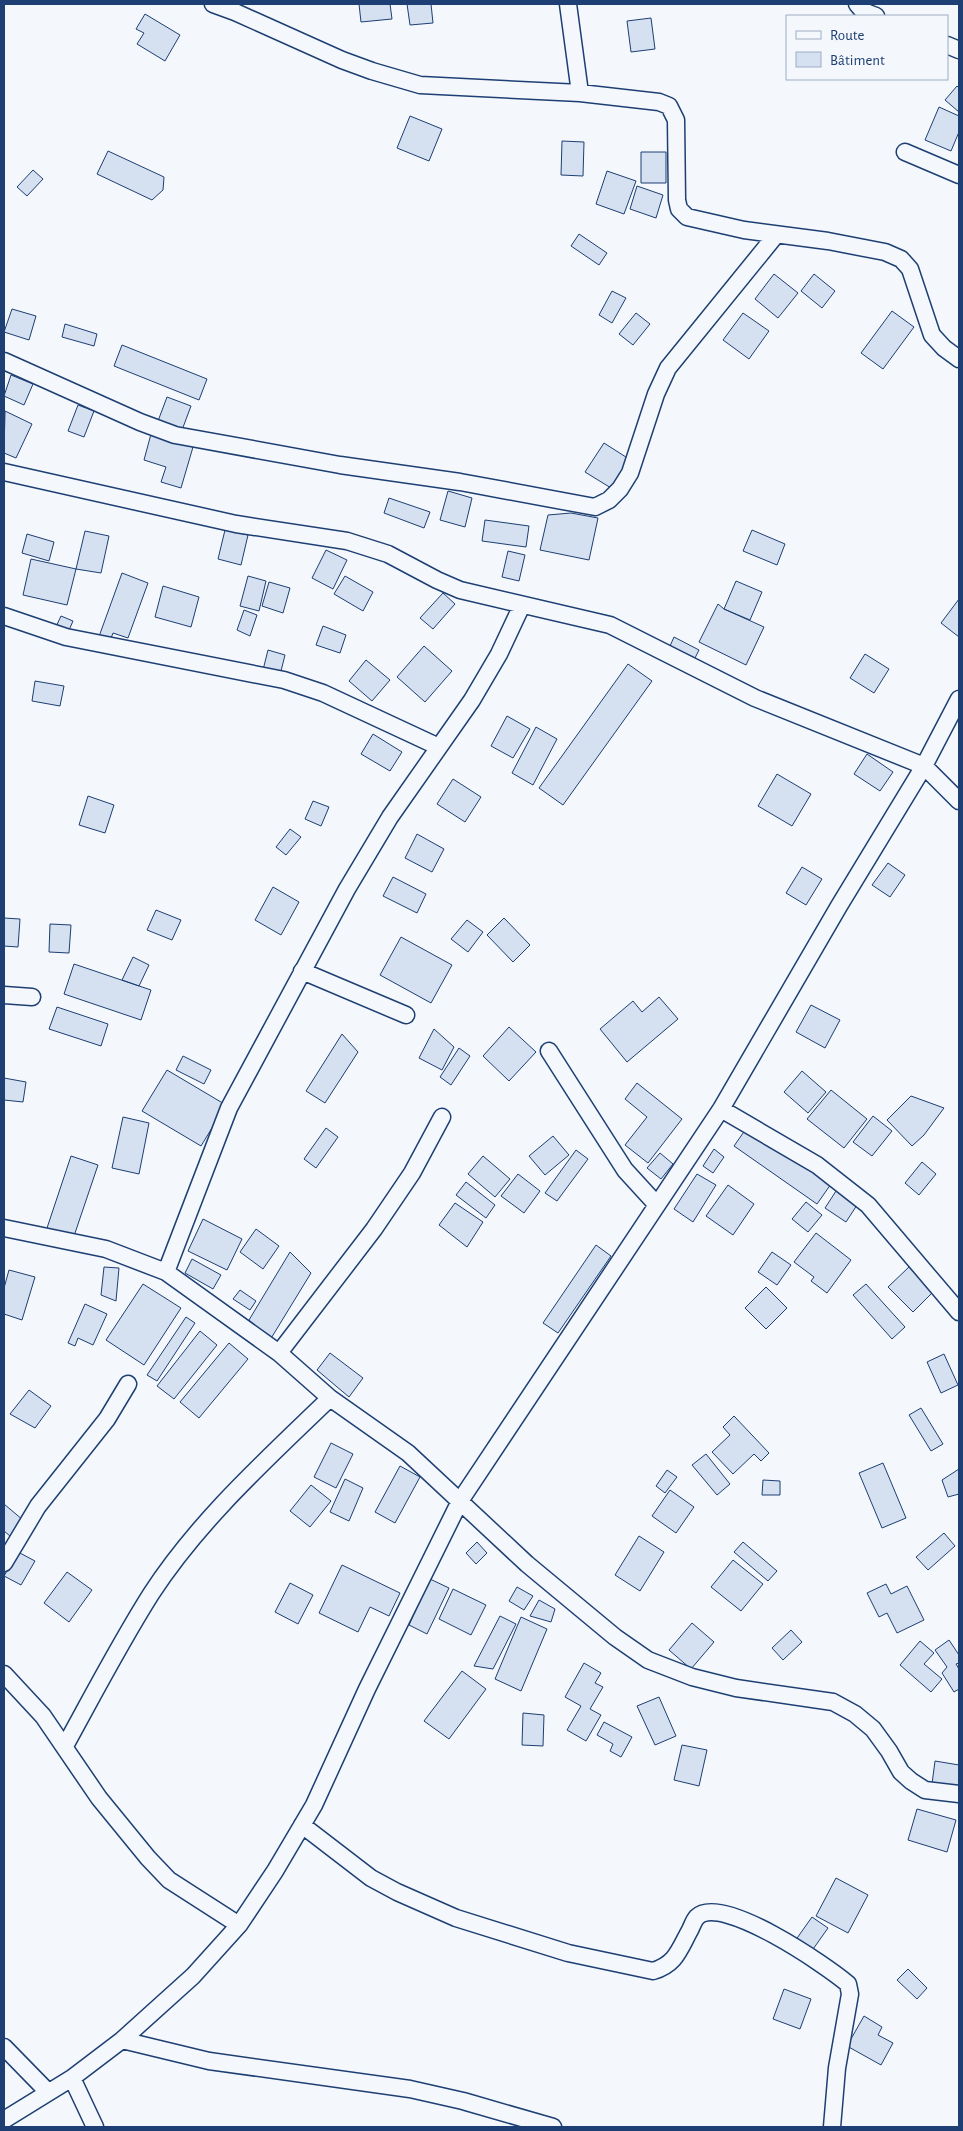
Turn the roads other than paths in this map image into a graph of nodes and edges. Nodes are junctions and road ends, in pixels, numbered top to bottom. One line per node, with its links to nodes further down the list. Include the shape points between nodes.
1 (213, 4): 5 (street, via 342,60 420,85)
2 (568, 4): 5 (street)
3 (856, 4): 4 (street)
4 (874, 15)
5 (580, 93): 8 (street, via 659,102 669,106 676,120 679,209 687,217)
6 (905, 152): 7 (street)
7 (959, 175)
8 (776, 235): 9 (street, via 885,252 901,259 910,269 932,335); 10 (street, via 668,368 656,394 630,474 609,500 595,507 175,435)
9 (959, 359)
10 (4, 361)
11 (4, 472): 12 (street, via 236,524 347,541 388,554 460,590)
12 (522, 605): 15 (street, via 499,654); 16 (street, via 610,625 755,698)
13 (4, 616): 15 (street, via 66,637 284,680 323,693)
14 (959, 699): 16 (street)
15 (439, 747): 18 (street, via 390,817)
16 (924, 766): 17 (street); 23 (street)
17 (959, 801)
18 (302, 971): 21 (street); 27 (street, via 229,1108)
19 (4, 995): 20 (street)
20 (32, 997)
21 (406, 1015)
22 (549, 1051): 25 (street, via 625,1170)
23 (721, 1109): 25 (street); 28 (street, via 816,1165 868,1205)
24 (442, 1117): 29 (street, via 412,1173 374,1229)
25 (657, 1205): 32 (street)
26 (4, 1228): 27 (street, via 106,1249)
27 (166, 1272): 29 (street)
28 (959, 1312)
29 (279, 1353): 31 (street)
30 (128, 1384): 33 (street, via 107,1419 38,1506)
31 (330, 1398): 32 (street, via 408,1453); 35 (street, via 218,1509 184,1550 152,1594)
32 (460, 1501): 36 (street, via 573,1603 648,1660 692,1677 736,1688 834,1702 873,1729 901,1772 911,1781 925,1790); 37 (street)
33 (4, 1563)
34 (4, 1674): 35 (street, via 43,1716)
35 (65, 1746): 38 (street, via 99,1798 169,1880)
36 (959, 1794)
37 (302, 1825): 38 (street); 46 (street, via 371,1878 397,1892 456,1918 568,1953 653,1971 667,1967 697,1916 709,1911 722,1912 774,1934 848,1984 850,1994 837,2068)
38 (240, 1925): 39 (street, via 194,1976)
39 (122, 2040): 41 (street); 45 (street, via 209,2061 410,2089)
40 (4, 2047): 42 (street)
41 (72, 2078): 42 (street); 44 (street)
42 (48, 2092): 43 (street)
43 (4, 2120)
44 (95, 2127)
45 (553, 2127)
46 (832, 2127)

